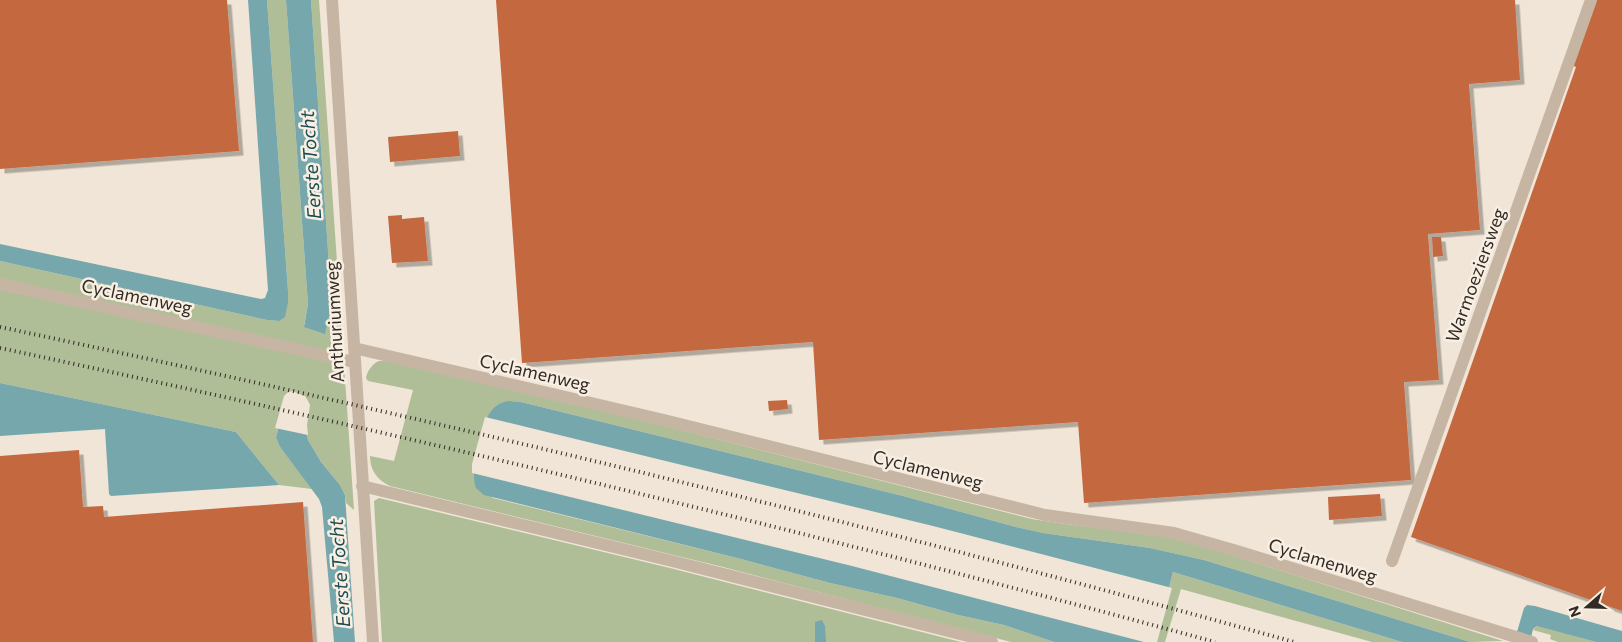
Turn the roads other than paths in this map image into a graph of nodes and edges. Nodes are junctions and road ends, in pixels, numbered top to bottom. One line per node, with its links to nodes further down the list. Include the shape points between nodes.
1 (332, 0): 4 (street, Anthuriumweg)
2 (1591, 0): 7 (street, Warmoeziersweg)
3 (0, 284): 5 (street, Cyclamenweg)
4 (354, 348): 5 (street, Anthuriumweg); 10 (street, Cyclamenweg, via 664,420 1045,515 1174,533)
5 (354, 362): 6 (street, Anthuriumweg)
6 (362, 486): 8 (street, Anthuriumweg); 9 (street)
7 (1392, 561)
8 (373, 642)
9 (992, 642)
10 (1532, 642)

